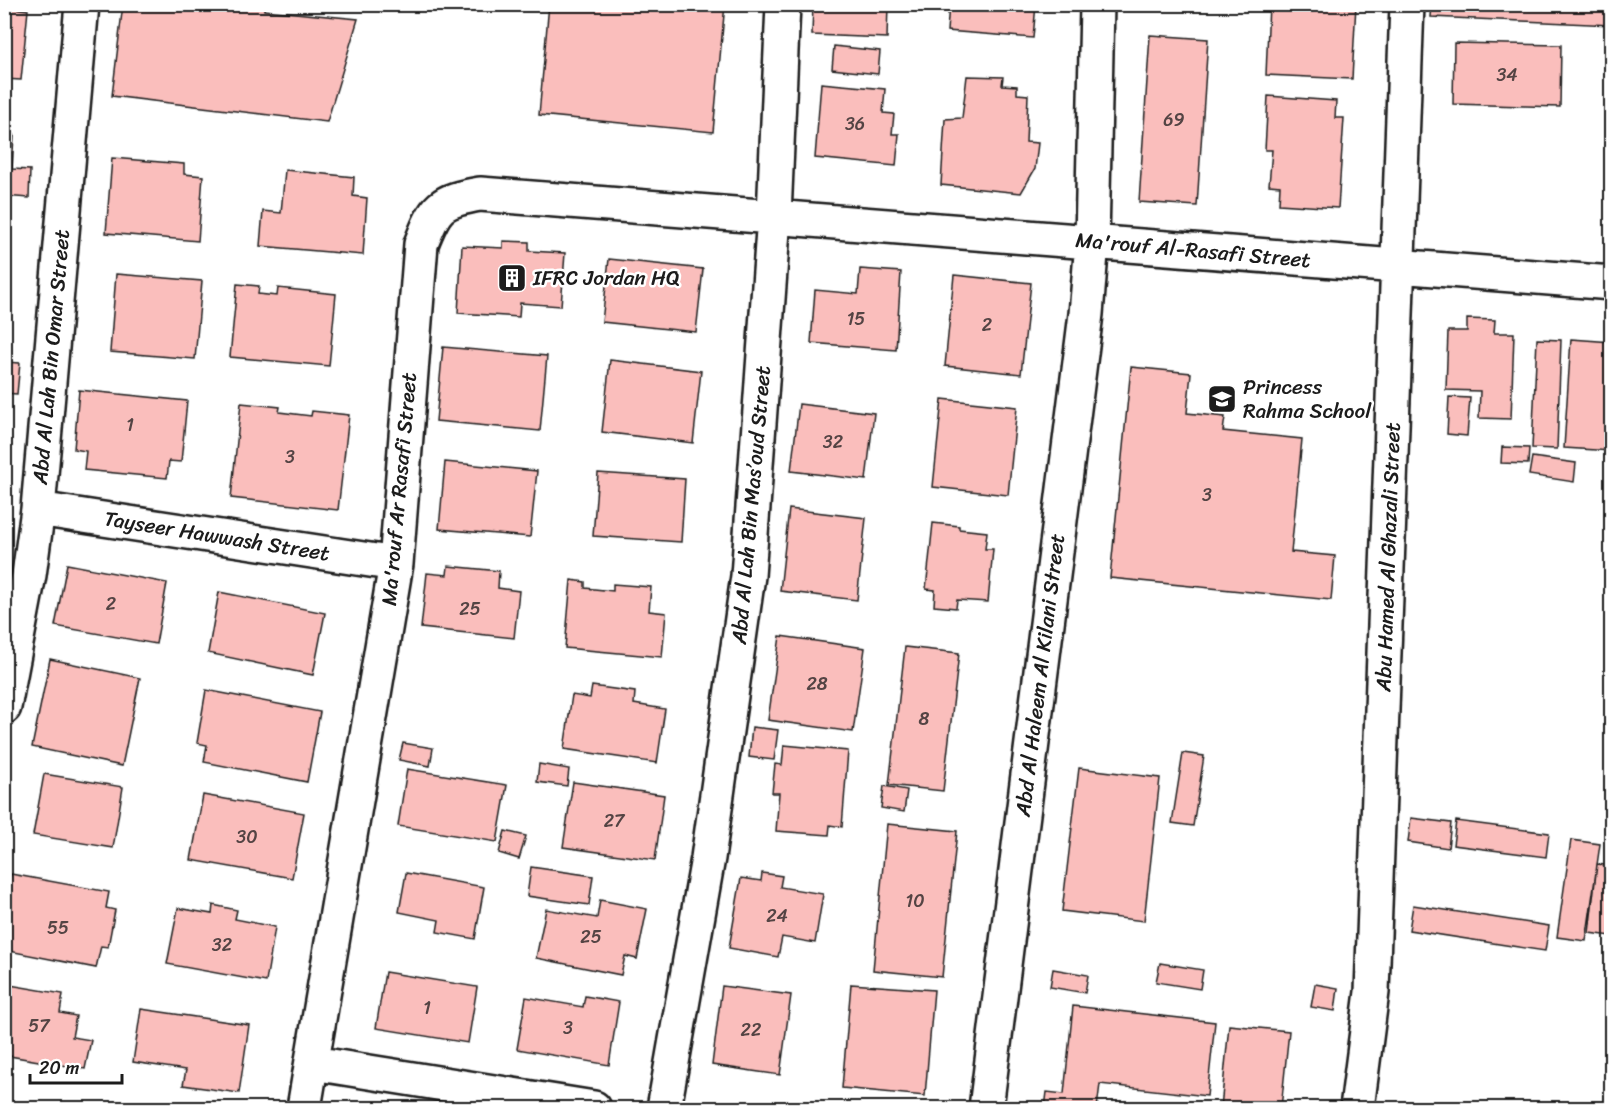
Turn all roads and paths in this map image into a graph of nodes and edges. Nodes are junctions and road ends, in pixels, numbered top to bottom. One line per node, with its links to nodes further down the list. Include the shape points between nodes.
1 (82, 4): 9 (street, Abd Al Lah Bin Omar Street)
2 (783, 4): 5 (street, Abd Al Lah Bin Mas’oud Street)
3 (1097, 4): 6 (street)
4 (1407, 4): 7 (street, Abu Hamed Al Ghazali Street)
5 (774, 216): 6 (street, Ma'rouf Al-Rasafi Street); 10 (street, Ma'rouf Ar Rasafi Street, via 480,194 454,198 433,214 421,243); 15 (street, Abd Al Lah Bin Mas’oud Street, via 748,576 708,858)
6 (1092, 242): 7 (street, Ma'rouf Al-Rasafi Street); 16 (street, Abd Al Haleem Al Kilani Street)
7 (1399, 267): 8 (street, Ma'rouf Al-Rasafi Street); 17 (street, Abu Hamed Al Ghazali Street, via 1372,992)
8 (1611, 283)
9 (38, 509): 10 (street, Tayseer Hawwash Street); 11 (street, Abd Al Lah Bin Omar Street)
10 (396, 564): 12 (street, Ma'rouf Ar Rasafi Street)
11 (4, 707)
12 (313, 1063): 13 (street, Ma'rouf Ar Rasafi Street); 14 (street)
13 (304, 1108)
14 (594, 1108)
15 (664, 1108)
16 (986, 1108)
17 (1357, 1108)

